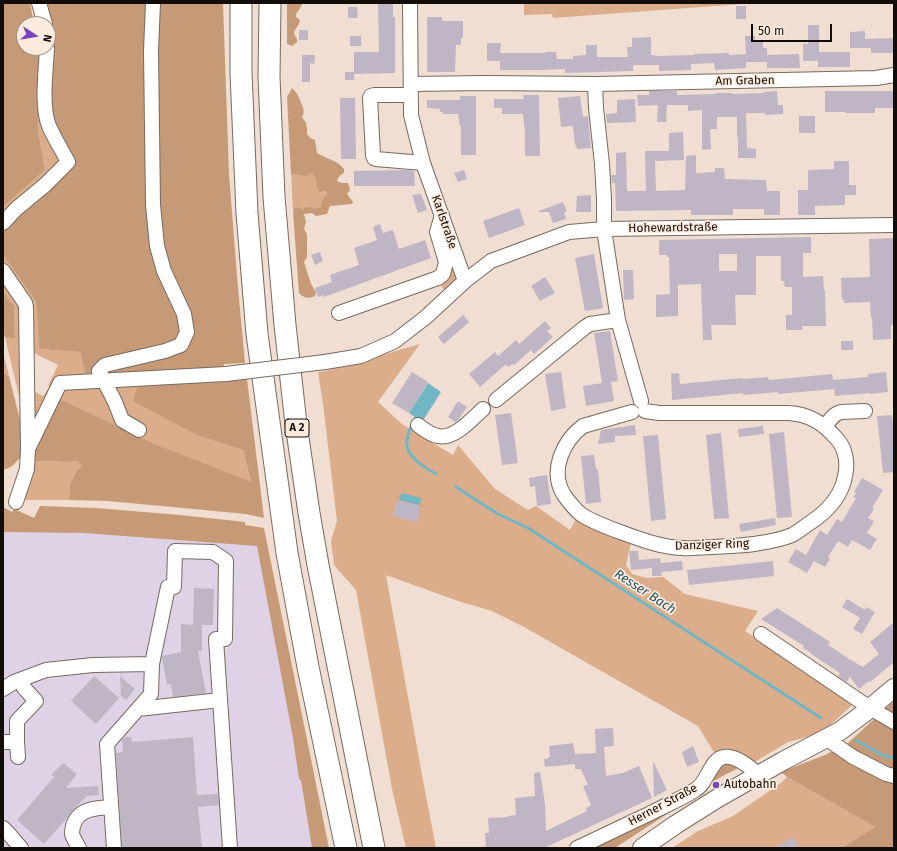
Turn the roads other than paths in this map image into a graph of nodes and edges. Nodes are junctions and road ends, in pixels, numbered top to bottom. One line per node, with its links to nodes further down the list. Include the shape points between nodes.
1 (39, 3): 6 (street)
2 (153, 3): 20 (street, via 151,105 156,246 164,271 184,314 187,332 181,345 105,365 99,371)
3 (241, 3): 50 (highway, A 2, via 247,213 257,334 287,553)
4 (270, 3): 51 (highway, A 2, via 269,77 274,197 296,424 318,565)
5 (410, 3): 10 (street, Karlstraße)
6 (43, 16)
7 (47, 56): 13 (street, via 46,117 68,162)
8 (894, 75): 9 (street, Am Graben, via 876,78)
9 (595, 84): 10 (street, Am Graben, via 484,83); 15 (street)
10 (410, 89): 11 (street, Karlstraße, via 411,115); 11 (street, via 371,96 373,155 376,159)
11 (423, 163): 12 (street, Karlstraße)
12 (442, 215): 17 (street, Karlstraße); 18 (street, via 437,232 446,262 443,274)
13 (3, 222)
14 (894, 225): 15 (street, Hohewardstraße)
15 (604, 229): 17 (street, Hohewardstraße, via 569,232 546,240 491,261); 19 (street)
16 (3, 271): 28 (street, via 26,307)
17 (465, 281): 20 (street, Hohewardstraße, bridge, via 426,318 395,341 361,356 226,374)
18 (339, 313)
19 (618, 320): 21 (street, via 590,324); 22 (street)
20 (104, 380): 27 (street, via 122,420); 28 (street, Hohewardstraße, via 60,383)
21 (496, 400)
22 (639, 408): 26 (street, Danziger Ring, via 659,414 793,414 808,417); 26 (street, Danziger Ring, via 583,426 578,430 566,445 557,468 560,487 570,503 593,522 638,539 682,548 740,546 777,540 792,535 823,513 836,499 843,486 846,466 841,443)
23 (483, 409): 25 (street, via 460,430 449,436 438,436)
24 (865, 411): 26 (street, via 838,413)
25 (418, 425)
26 (825, 427)
27 (139, 430)
28 (28, 449): 29 (street, via 27,469)
29 (16, 502)
30 (761, 634): 36 (street)
31 (152, 664): 32 (street, via 93,665 46,670); 35 (street, via 168,587 174,587 175,551 213,552 226,561 225,639 216,639); 37 (street, via 151,694)
32 (22, 679): 34 (street); 40 (street, via 24,688 36,701 17,721)
33 (894, 688): 36 (main road, Herner Straße)
34 (3, 689)
35 (220, 700): 37 (street); 49 (street)
36 (870, 708): 38 (street); 39 (main road, Herner Straße)
37 (138, 709): 44 (street, via 107,744)
38 (894, 722)
39 (827, 739): 42 (main road, Herner Straße); 43 (street, via 853,757)
40 (10, 742): 41 (street)
41 (18, 757)
42 (759, 775): 52 (street, Herner Straße, via 747,765 729,757 722,757 715,762 697,790); 53 (main road, Herner Straße, via 718,798)
43 (894, 776)
44 (112, 807): 47 (street, via 92,809 83,812 77,818 72,834); 48 (street)
45 (3, 828): 46 (street)
46 (21, 848)
47 (79, 848)
48 (114, 848)
49 (230, 848)
50 (346, 848)
51 (374, 848)
52 (577, 848)
53 (642, 848)

